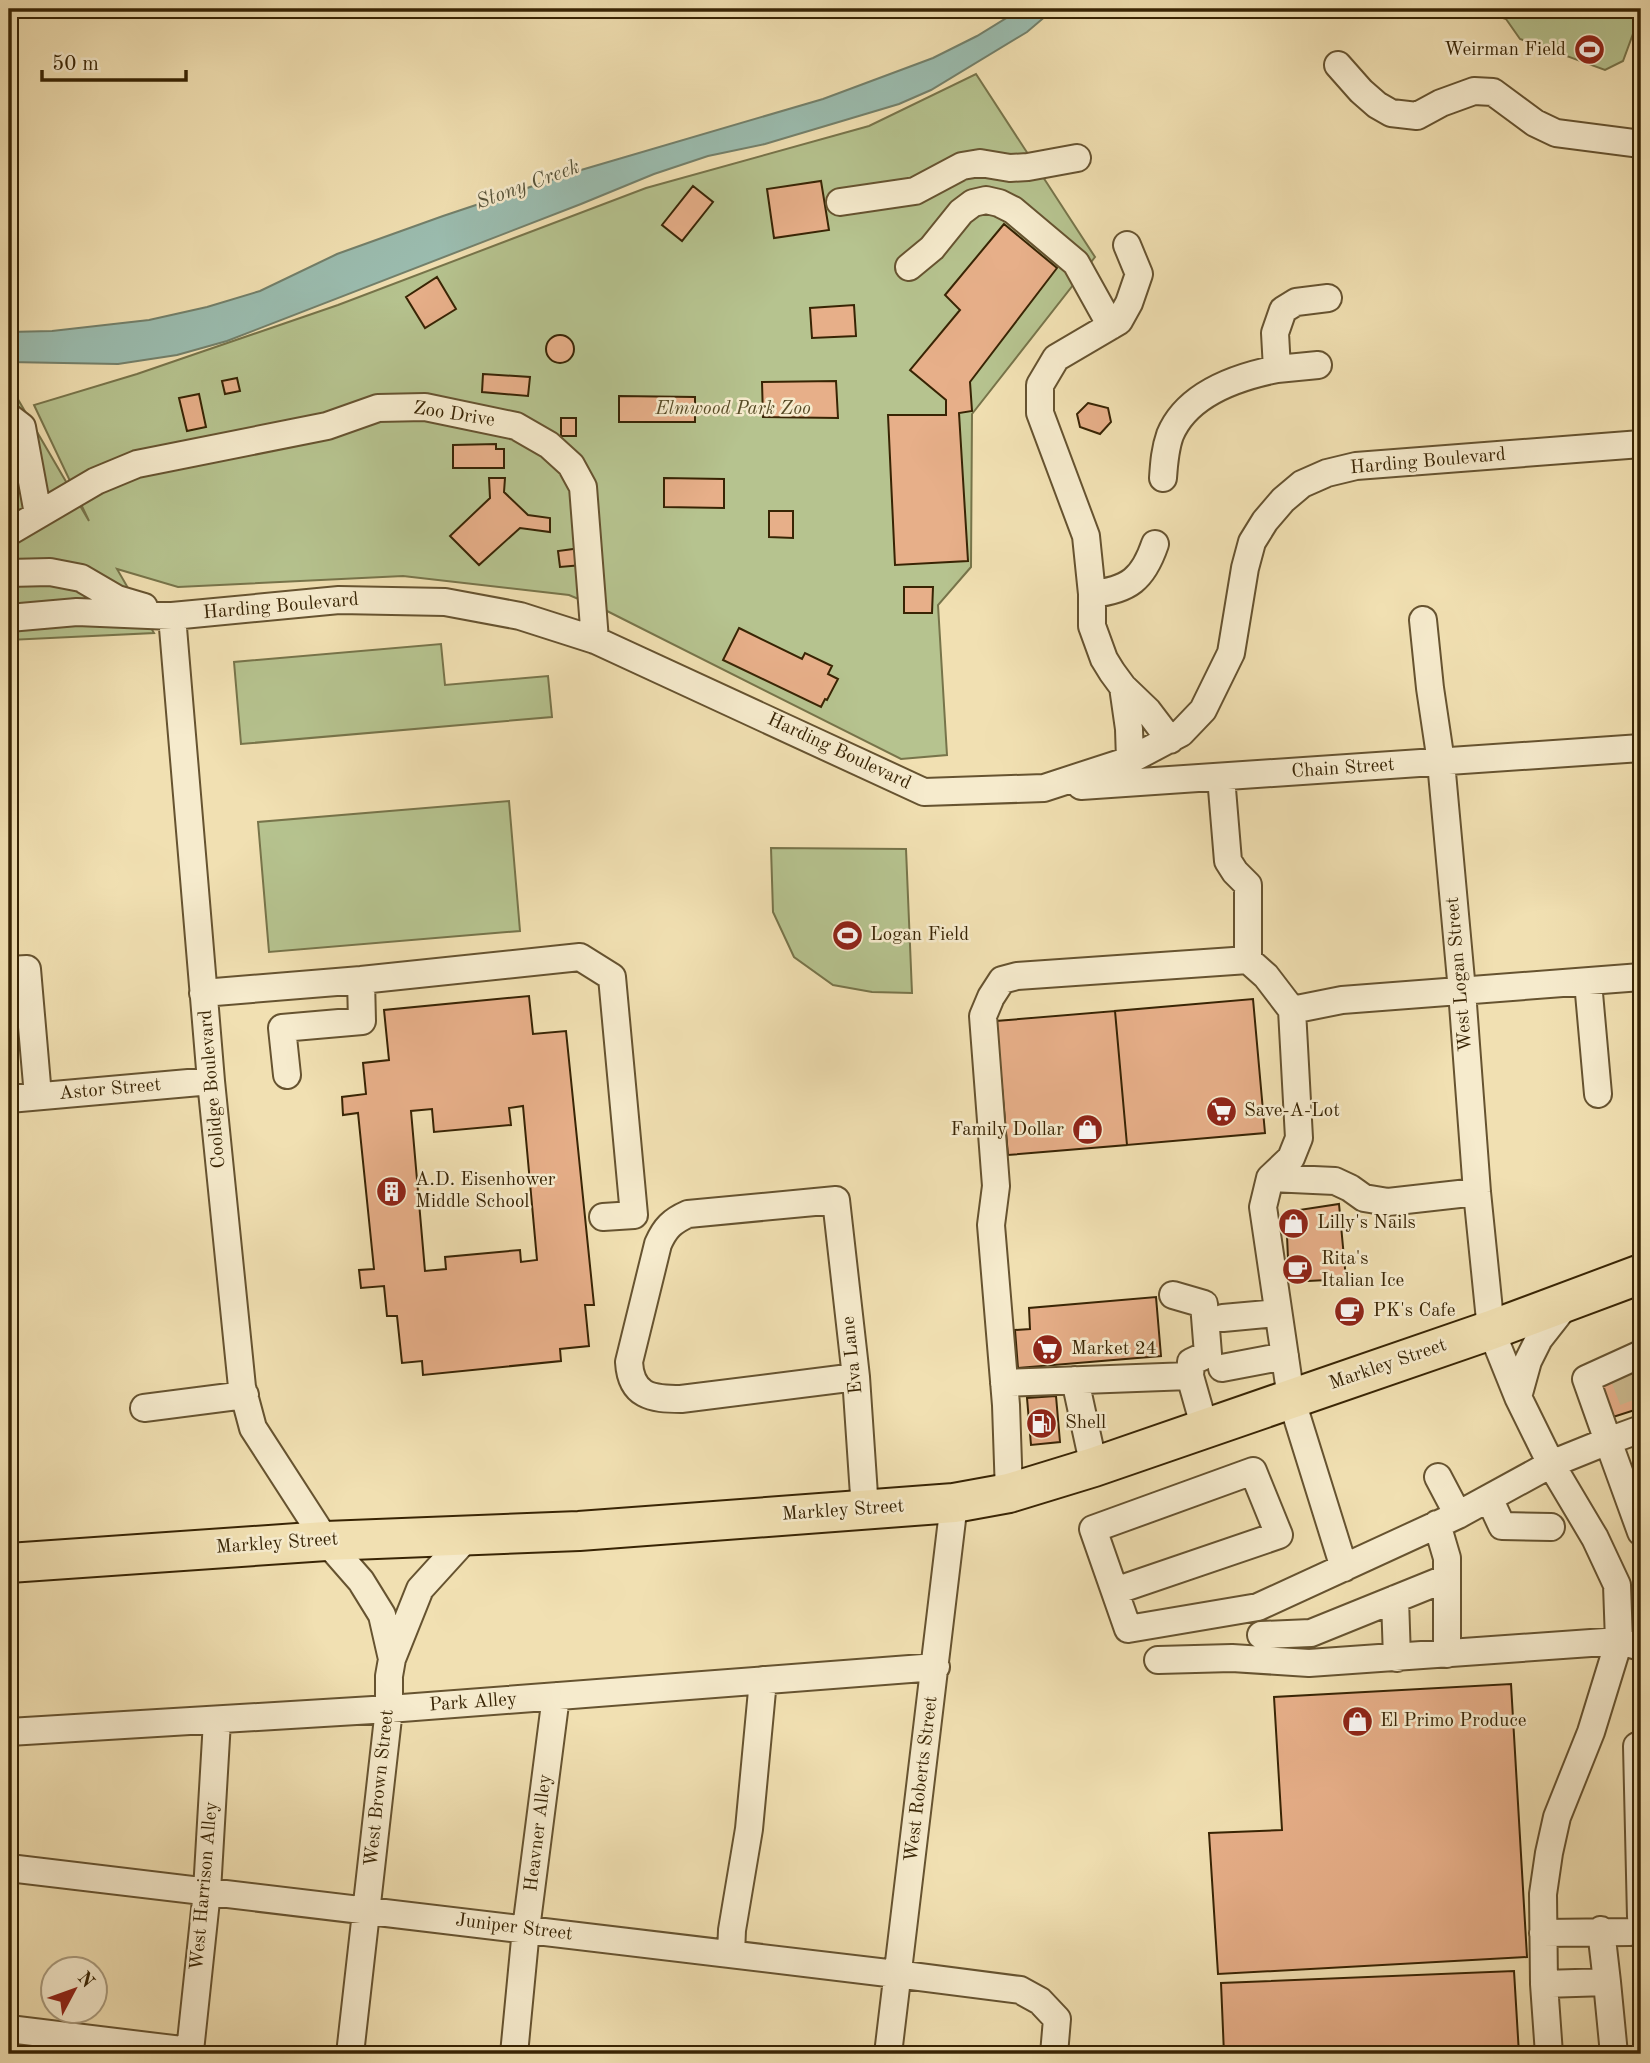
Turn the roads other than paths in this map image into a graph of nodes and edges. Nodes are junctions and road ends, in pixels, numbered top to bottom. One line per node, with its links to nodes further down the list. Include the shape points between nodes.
1 (1338, 65): 2 (street, via 1361,91 1391,113 1418,116 1474,90 1493,92 1556,133)
2 (1641, 145)
3 (1077, 158): 4 (street, via 1028,167 962,166 915,191)
4 (840, 202)
5 (1127, 246): 8 (street, via 1139,274 1129,303)
6 (909, 267): 8 (street, via 973,203 999,203 1013,209 1076,263)
7 (1328, 298): 10 (street, via 1296,302 1283,310 1275,334)
8 (1111, 326): 18 (street, via 1056,358 1040,385 1040,412 1086,536)
9 (1318, 365): 10 (street)
10 (1277, 369): 13 (street, via 1219,387 1183,416 1171,433)
11 (9, 417): 14 (street, via 22,427)
12 (1641, 444): 24 (street, Harding Boulevard, via 1356,466 1302,484 1274,510 1252,542 1231,653 1203,710)
13 (1163, 478)
14 (38, 514): 15 (street, Zoo Drive); 22 (street, Zoo Drive, via 137,464 327,426 378,408 425,407 516,426 561,454 583,487)
15 (9, 532)
16 (1155, 544): 18 (street, via 1139,577 1111,592)
17 (9, 573): 19 (street, Harding Boulevard, via 50,572 81,578 117,600)
18 (1092, 594): 23 (street, via 1092,626 1104,659)
19 (172, 615): 20 (street, Harding Boulevard, via 78,612); 22 (street, Harding Boulevard, via 339,600 445,602 520,616); 37 (street, Coolidge Boulevard)
20 (9, 618)
21 (1423, 620): 27 (street, West Logan Street)
22 (595, 640): 29 (street, Harding Boulevard, via 924,792)
23 (1123, 687): 24 (street); 26 (street)
24 (1170, 740): 26 (street, Harding Boulevard)
25 (1641, 748): 27 (street, Chain Street)
26 (1130, 760): 29 (street, Harding Boulevard)
27 (1441, 762): 28 (street, Chain Street); 36 (street, West Logan Street)
28 (1221, 777): 29 (street, Chain Street); 30 (street, via 1228,861 1248,885)
29 (1044, 788)
30 (1248, 960): 38 (street); 60 (street, via 1017,976 1002,980 990,997 983,1016 996,1186 991,1225)
31 (9, 970): 43 (street, via 27,969)
32 (1641, 977): 34 (street)
33 (361, 980): 35 (street); 39 (street, via 362,1021); 47 (street, via 580,957 612,977 634,1215)
34 (1588, 982): 36 (street); 42 (street)
35 (278, 987): 37 (street); 39 (street)
36 (1462, 991): 38 (street, via 1342,1000); 46 (street, West Logan Street)
37 (203, 993): 41 (street, Coolidge Boulevard)
38 (1292, 1010): 45 (street, via 1299,1138 1292,1158)
39 (282, 1028): 40 (street)
40 (287, 1075)
41 (211, 1081): 43 (street, Astor Street); 61 (street, Coolidge Boulevard)
42 (1598, 1094)
43 (38, 1096): 44 (street, Astor Street)
44 (9, 1099)
45 (1270, 1178): 46 (street, via 1335,1181 1364,1198 1388,1202); 51 (street, via 1263,1207)
46 (1477, 1192): 53 (street, West Logan Street)
47 (603, 1217)
48 (1641, 1274): 50 (highway, Markley Street)
49 (1173, 1295): 58 (street, via 1204,1304 1208,1354 1191,1362)
50 (1568, 1302): 53 (highway, Markley Street); 62 (street, via 1539,1339)
51 (1278, 1313): 52 (street); 54 (street)
52 (1223, 1318)
53 (1491, 1330): 62 (street, West Logan Street); 63 (highway, Markley Street)
54 (1284, 1356): 56 (street); 63 (street)
55 (1628, 1365): 67 (street, via 1586,1379)
56 (1222, 1368)
57 (856, 1377): 57 (street, Eva Lane, via 681,1399 661,1399 635,1387 629,1362 664,1229 688,1214 836,1200); 74 (street, Eva Lane)
58 (1190, 1377): 59 (street); 66 (street)
59 (1074, 1380): 60 (street); 69 (street)
60 (1004, 1383): 71 (street)
61 (244, 1395): 64 (street); 79 (street, Coolidge Boulevard, via 253,1428)
62 (1518, 1397): 68 (street, West Logan Street)
63 (1291, 1398): 66 (highway, Markley Street); 81 (street)
64 (144, 1408)
65 (1639, 1421): 67 (street)
66 (1205, 1429): 69 (highway, Markley Street)
67 (1608, 1441): 68 (street); 77 (street)
68 (1551, 1464): 72 (street); 87 (street, West Logan Street, via 1595,1538 1616,1585)
69 (1094, 1466): 71 (highway, Markley Street)
70 (1438, 1477): 75 (street)
71 (1009, 1493): 73 (highway, Markley Street)
72 (1489, 1498): 75 (street); 76 (street, via 1502,1526)
73 (954, 1503): 74 (highway, Markley Street); 94 (street, West Roberts Street)
74 (865, 1510): 78 (highway, Markley Street, via 579,1531)
75 (1447, 1520): 81 (street); 82 (street)
76 (1551, 1527)
77 (1641, 1532)
78 (470, 1534): 79 (highway, Markley Street); 91 (street, via 420,1589)
79 (326, 1541): 80 (highway, Markley Street); 91 (street, West Brown Street, via 361,1581 382,1615)
80 (9, 1563)
81 (1344, 1568): 85 (street)
82 (1447, 1578): 84 (street); 89 (street)
83 (1115, 1591): 83 (street, via 1093,1529 1253,1471 1279,1535); 85 (street, via 1128,1629)
84 (1395, 1599): 86 (street); 90 (street)
85 (1258, 1607): 88 (street)
86 (1328, 1625): 88 (street); 93 (street)
87 (1630, 1644): 89 (street); 108 (street, via 1557,1817 1543,1894)
88 (1262, 1648): 92 (street, via 1232,1658); 93 (street)
89 (1447, 1654): 90 (street)
90 (1397, 1658): 93 (street)
91 (392, 1659): 97 (street, West Brown Street)
92 (1158, 1660)
93 (1333, 1662)
94 (936, 1667): 95 (street, Park Alley); 110 (street, West Roberts Street)
95 (763, 1680): 96 (street, Park Alley); 109 (street)
96 (556, 1696): 97 (street, Park Alley); 105 (street, Heavner Alley)
97 (389, 1709): 98 (street, Park Alley); 103 (street, West Brown Street)
98 (217, 1721): 99 (street, Park Alley); 102 (street, West Harrison Alley)
99 (9, 1733)
100 (1641, 1746): 104 (street, via 1637,1746 1637,1797)
101 (9, 1868): 102 (street, Juniper Street)
102 (207, 1891): 103 (street, Juniper Street); 113 (street, West Harrison Alley, via 190,2051)
103 (366, 1910): 105 (street, Juniper Street); 114 (street, West Brown Street)
104 (1641, 1917)
105 (526, 1929): 109 (street, Juniper Street); 115 (street, Heavner Alley)
106 (1641, 1929): 107 (street)
107 (1601, 1930): 108 (street); 111 (street)
108 (1543, 1933): 112 (street)
109 (731, 1954): 110 (street, Juniper Street)
110 (896, 1973): 116 (street, West Roberts Street); 117 (street, Juniper Street, via 1020,1990 1040,2001 1057,2019)
111 (1607, 1982): 112 (street); 119 (street)
112 (1544, 1984): 118 (street)
113 (9, 2029)
114 (350, 2054)
115 (514, 2054)
116 (888, 2054)
117 (1054, 2054)
118 (1549, 2054)
119 (1614, 2054)

